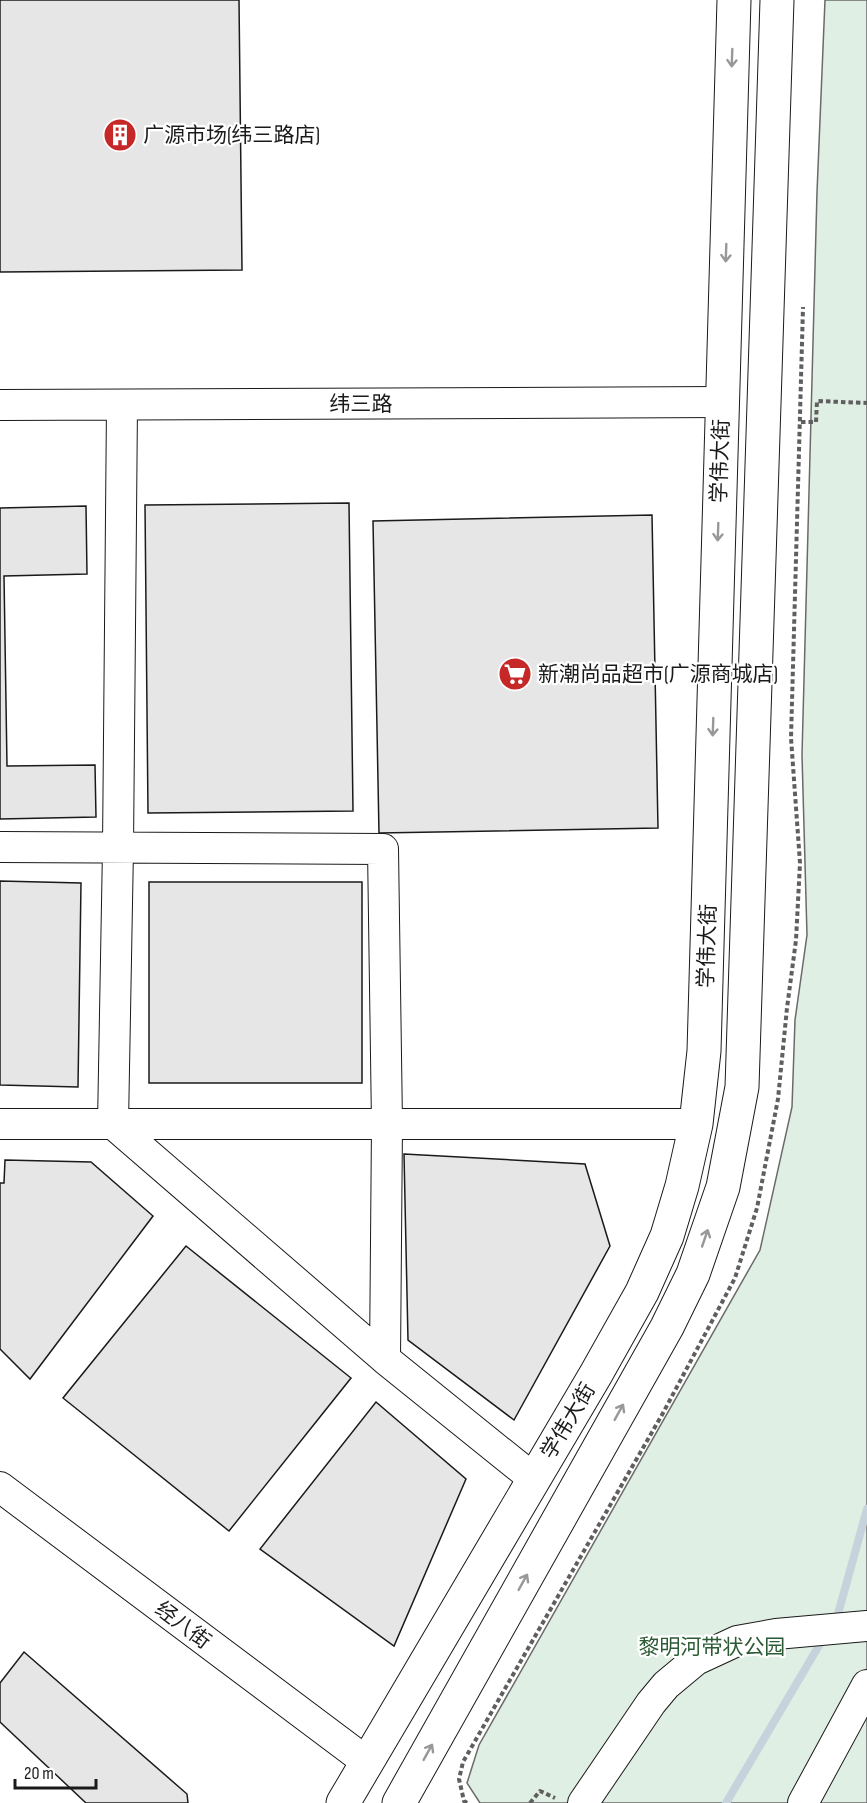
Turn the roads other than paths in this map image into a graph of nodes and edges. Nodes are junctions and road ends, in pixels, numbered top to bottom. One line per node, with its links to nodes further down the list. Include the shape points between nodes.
1 (734, 0): 3 (main road, 学伟大街, one-way to 3)
2 (777, 0): 18 (main road, 学伟大街, one-way to 2, via 667,1327 693,1274 723,1187 742,1087)
3 (722, 402): 5 (street, 纬三路); 11 (main road, 学伟大街, one-way to 11, via 704,1051)
4 (0, 405): 5 (street, 纬三路)
5 (122, 405): 7 (street)
6 (0, 847): 7 (street)
7 (118, 848): 9 (street); 10 (street, via 383,849)
8 (0, 1124): 9 (street)
9 (113, 1124): 10 (street); 12 (street)
10 (387, 1125): 11 (street); 12 (street)
11 (696, 1125): 13 (main road, 学伟大街, via 667,1236 642,1292)
12 (384, 1359): 13 (street)
13 (534, 1479): 17 (main road, 学伟大街)
14 (0, 1487): 17 (street, 经八街)
15 (867, 1626): 19 (street, via 737,1641 696,1660 666,1685)
16 (867, 1685): 21 (street)
17 (367, 1762): 18 (main road); 20 (main road, 学伟大街)
18 (406, 1800)
19 (570, 1801)
20 (344, 1803)
21 (804, 1803)

